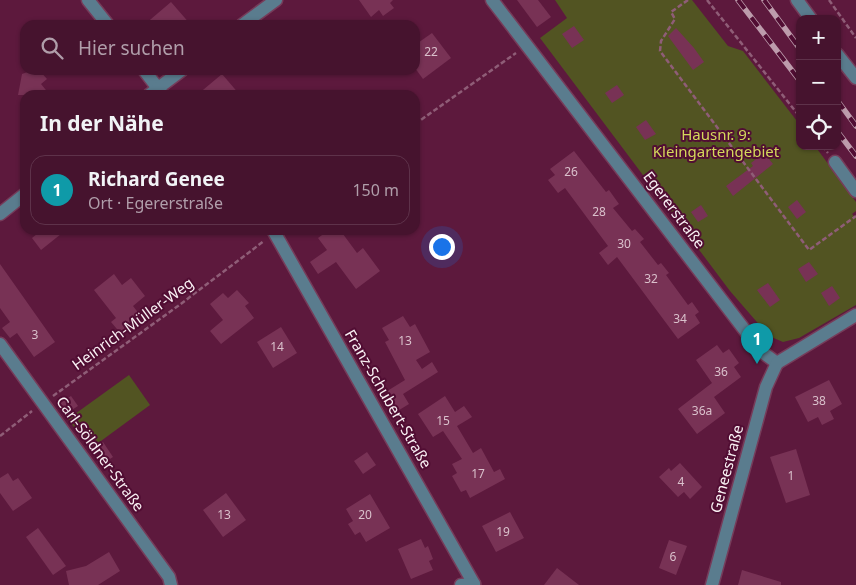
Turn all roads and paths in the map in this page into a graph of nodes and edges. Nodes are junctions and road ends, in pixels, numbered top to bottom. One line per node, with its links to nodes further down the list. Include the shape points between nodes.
1 (88, 0): 9 (street)
2 (276, 0): 10 (street)
3 (492, 0): 12 (street, Egererstraße)
4 (688, 0): 25 (path, via 671,12 675,19 661,41 660,51 808,250)
5 (707, 0): 19 (path)
6 (797, 0): 8 (street)
7 (828, 0): 11 (path)
8 (808, 15)
9 (104, 20)
10 (249, 20)
11 (856, 38)
12 (527, 46): 20 (path); 30 (street, Egererstraße, via 762,352)
13 (841, 59): 16 (street)
14 (147, 75): 17 (street)
15 (177, 75): 18 (street)
16 (856, 78)
17 (155, 90)
18 (160, 90)
19 (796, 112)
20 (420, 121)
21 (835, 162): 22 (street)
22 (856, 191)
23 (20, 198): 24 (street)
24 (0, 214)
25 (856, 216)
26 (269, 235): 31 (path, Heinrich-Müller-Weg, via 178,306)
27 (276, 235): 34 (street, Franz-Schubert-Straße)
28 (856, 315): 30 (street)
29 (0, 344): 31 (street, Carl-Söldner-Straße)
30 (777, 363): 35 (street, Geneestraße, via 766,387)
31 (43, 402): 32 (path, Heinrich-Müller-Weg); 33 (street, Carl-Söldner-Straße, via 169,577)
32 (0, 436)
33 (171, 585)
34 (471, 585)
35 (712, 585)

